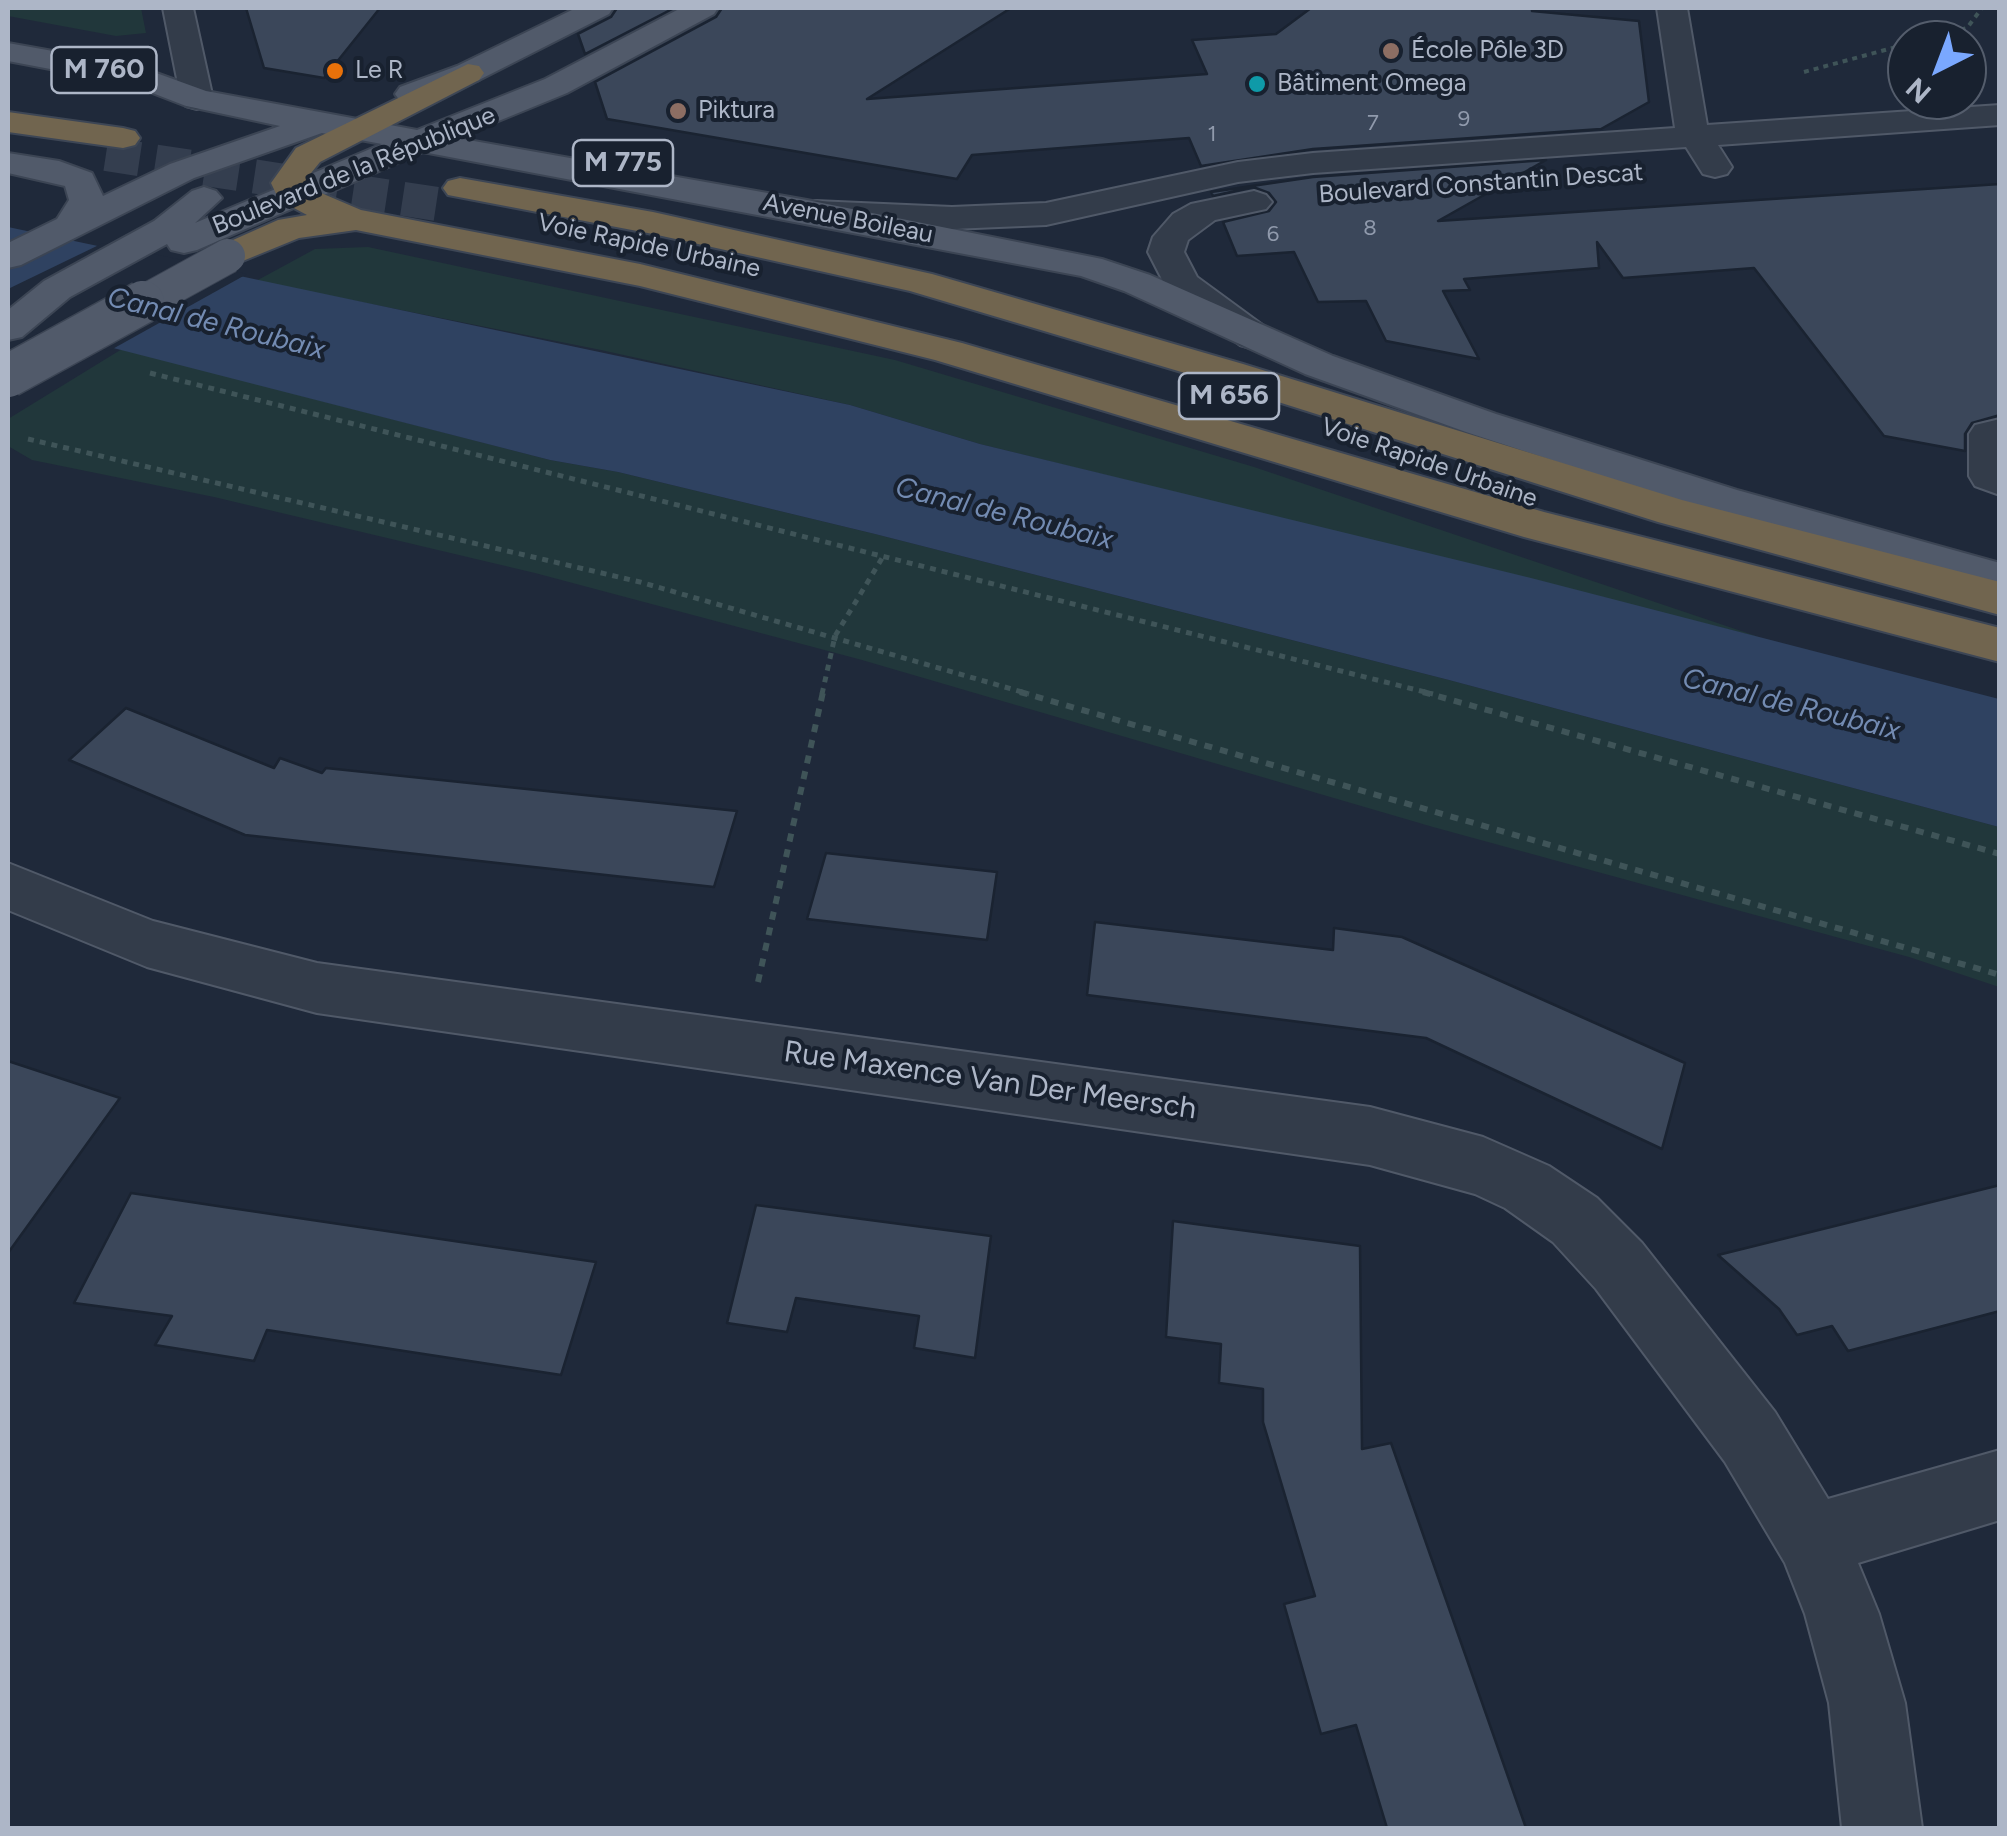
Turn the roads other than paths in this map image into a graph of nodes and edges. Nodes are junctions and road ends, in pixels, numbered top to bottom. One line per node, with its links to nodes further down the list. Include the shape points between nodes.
1 (178, 8): 8 (street)
2 (598, 8): 6 (main road, Boulevard de la République)
3 (703, 8): 7 (main road, Boulevard de la République)
4 (1672, 8): 16 (street, via 1688,115)
5 (8, 52): 8 (main road, M 760, via 137,76)
6 (468, 73): 11 (main road, Boulevard de la République); 12 (highway)
7 (556, 86): 14 (main road, Boulevard de la République); 21 (main road, M 775, via 540,110 547,130 588,153)
8 (197, 98): 11 (main road, M 760); 17 (main road)
9 (2000, 115): 16 (street, Boulevard Constantin Descat)
10 (8, 122): 13 (highway, via 115,146)
11 (320, 123): 12 (main road, Avenue Boileau); 17 (main road, Boulevard de la République)
12 (357, 129): 14 (main road, Avenue Boileau); 20 (highway, via 302,160 288,183)
13 (8, 140)
14 (424, 141): 20 (main road, Boulevard de la République); 21 (main road, Avenue Boileau)
15 (2000, 147): 16 (street, Boulevard Constantin Descat)
16 (1706, 152): 19 (street, Boulevard Constantin Descat)
17 (214, 158): 24 (main road, Boulevard de la République); 25 (main road, via 210,190)
18 (8, 163): 24 (main road, via 80,180 87,200)
19 (1243, 187): 22 (street, Boulevard Constantin Descat, via 1046,214); 30 (street, Boulevard Constantin Descat, via 1186,222 1166,252 1181,283)
20 (291, 192): 23 (highway); 25 (main road, Boulevard de la République)
21 (753, 202): 22 (main road, Avenue Boileau)
22 (807, 212): 30 (main road, Avenue Boileau, via 1088,267)
23 (358, 220): 26 (highway, via 291,228); 36 (highway, via 834,321 1540,526)
24 (71, 225): 27 (main road, Boulevard de la République)
25 (172, 238): 28 (main road, via 57,289); 29 (main road, Boulevard de la République)
26 (228, 256): 31 (main road, bridge)
27 (8, 257)
28 (8, 328)
29 (8, 340)
30 (1258, 340): 34 (main road, Avenue Boileau, via 1610,466)
31 (8, 376)
32 (2000, 432): 33 (street, via 1990,434)
33 (1995, 479)
34 (2000, 579)
35 (2000, 599): 36 (highway, Voie Rapide Urbaine / M 656, via 1673,512 919,282 653,224 452,196 1112,360)
36 (2000, 645)
37 (8, 886): 39 (street, Rue Maxence Van Der Meersch, via 147,944 318,988 1370,1136 1483,1167 1575,1220 1619,1266 1750,1437)
38 (2000, 1485): 39 (street)
39 (1812, 1540): 40 (street, Rue Maxence Van Der Meersch, via 1867,1703)
40 (1882, 1828)

